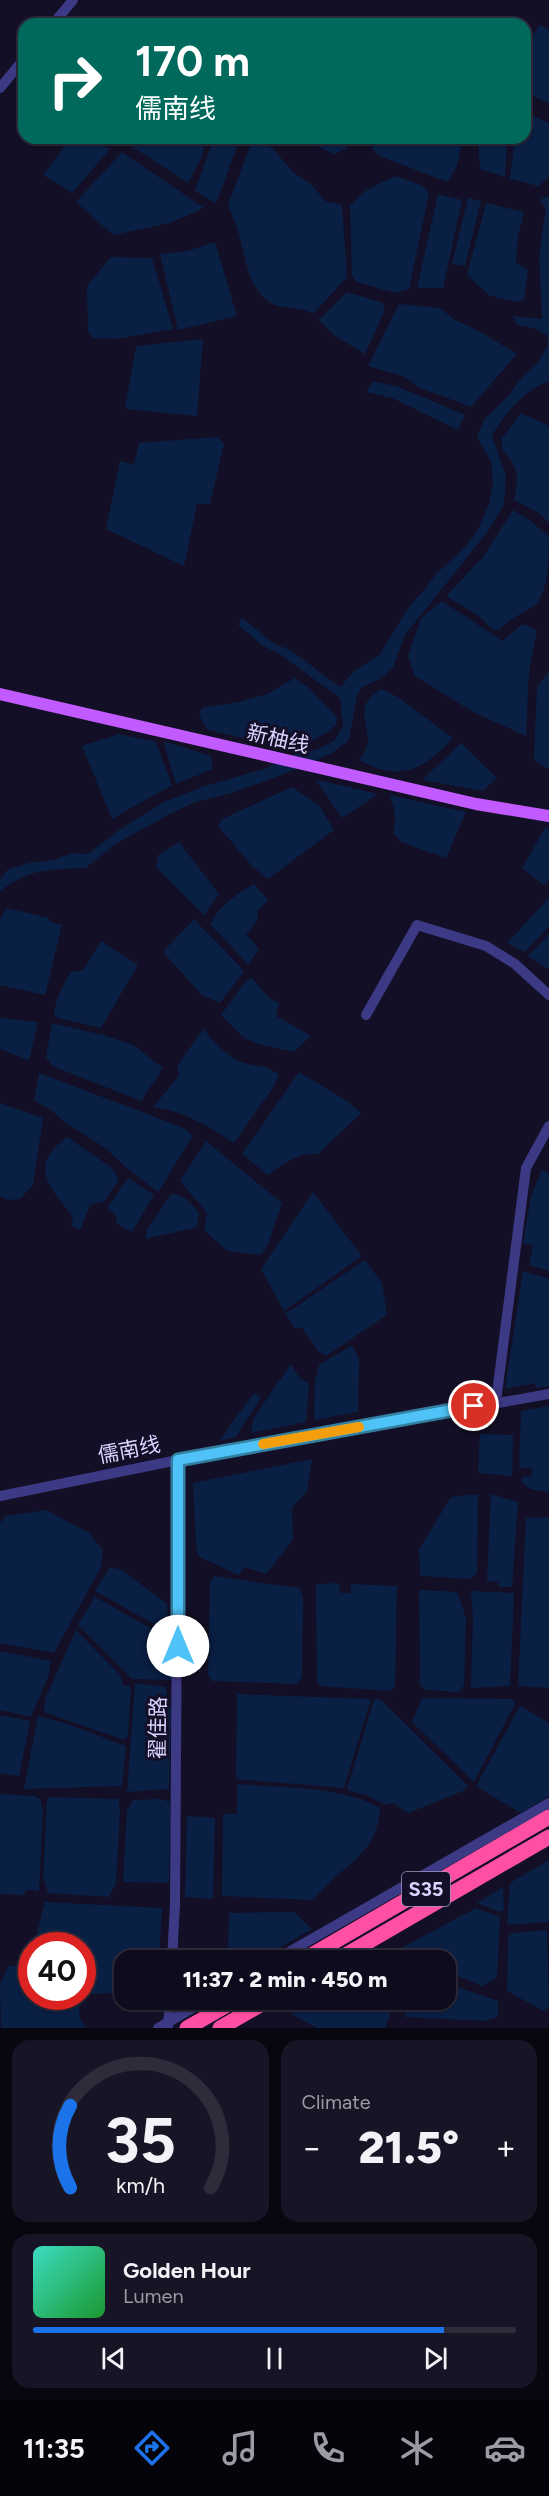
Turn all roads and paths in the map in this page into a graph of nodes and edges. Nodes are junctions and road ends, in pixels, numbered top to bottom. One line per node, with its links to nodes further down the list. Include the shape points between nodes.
1 (73, 0): 2 (street)
2 (58, 18)
3 (18, 66): 4 (street)
4 (0, 88)
5 (0, 694): 6 (main road, 新柚线, via 476,804)
6 (549, 816)
7 (549, 995): 8 (street, via 515,964 486,946 417,925)
8 (366, 1015)
9 (549, 1126): 11 (street, via 526,1167)
10 (549, 1394): 11 (street, 儒南线)
11 (496, 1401): 12 (street, 儒南线)
12 (178, 1460): 13 (street, 儒南线); 17 (street, 翟佳路)
13 (0, 1496)
14 (549, 1803): 18 (street)
15 (549, 1817): 19 (highway, S35)
16 (549, 1837): 20 (highway, S35)
17 (173, 1950)
18 (292, 1950)
19 (320, 1950)
20 (354, 1950)
21 (169, 2010): 25 (street)
22 (191, 2010): 25 (street)
23 (218, 2010): 27 (highway)
24 (252, 2010): 28 (highway)
25 (168, 2025): 26 (street)
26 (158, 2028)
27 (187, 2028)
28 (220, 2028)

